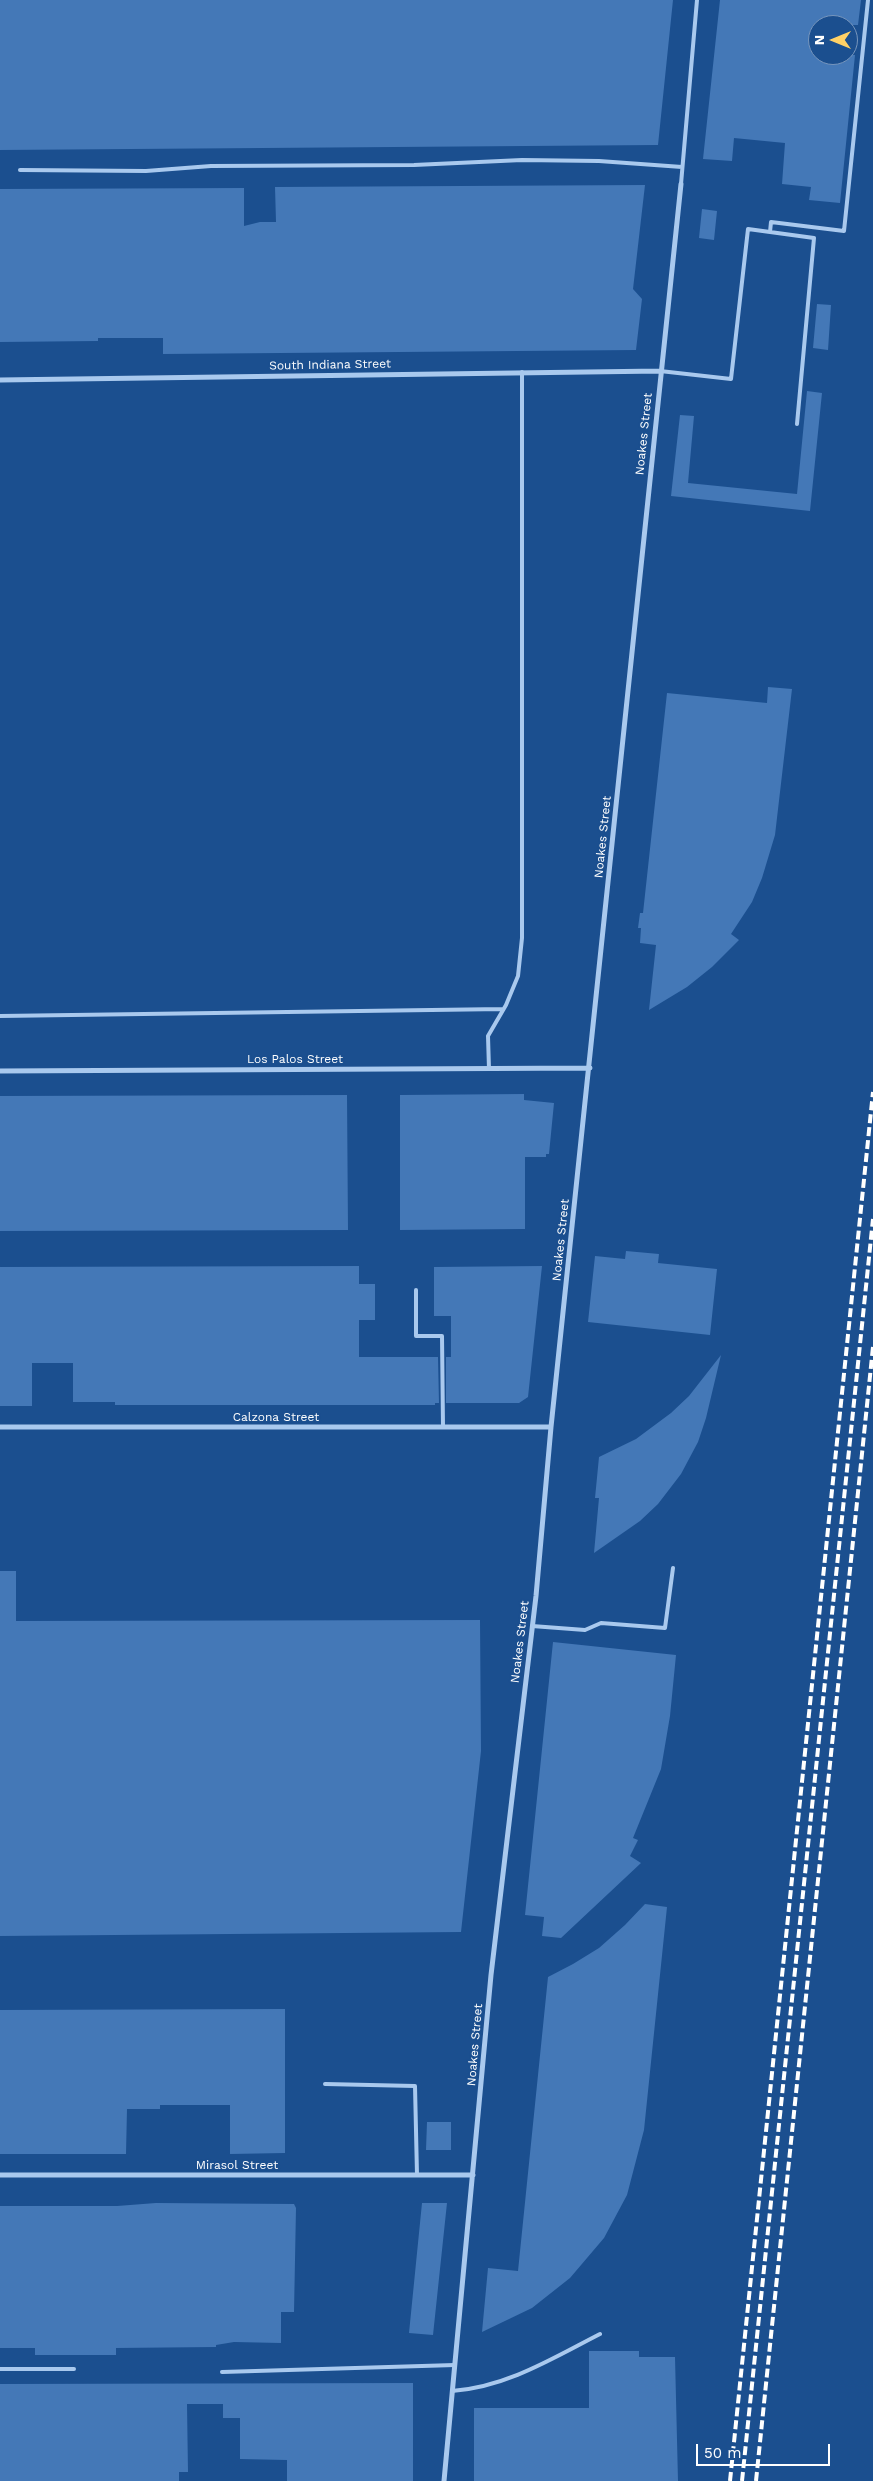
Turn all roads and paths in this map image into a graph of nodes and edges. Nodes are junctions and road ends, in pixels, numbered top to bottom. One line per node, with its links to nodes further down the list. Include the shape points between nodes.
1 (697, 0): 3 (lane, Noakes Street)
2 (868, 0): 6 (lane, via 844,231 771,222)
3 (682, 167): 4 (lane, via 522,160 414,166); 5 (lane, Noakes Street)
4 (20, 170)
5 (681, 184): 7 (street, Noakes Street)
6 (770, 232): 7 (lane, via 748,229 731,379); 10 (lane, via 814,238)
7 (660, 371): 8 (street, South Indiana Street); 14 (street, Noakes Street)
8 (522, 372): 9 (street, South Indiana Street); 11 (lane, via 522,938 518,976)
9 (0, 380)
10 (798, 424)
11 (503, 1009): 12 (lane); 13 (lane, via 488,1036)
12 (0, 1016)
13 (489, 1068): 14 (street, Los Palos Street); 15 (street, Los Palos Street)
14 (590, 1068): 19 (street, Noakes Street)
15 (0, 1071)
16 (416, 1290): 18 (lane, via 416,1336 442,1336)
17 (0, 1427): 18 (street, Calzona Street)
18 (443, 1427): 19 (street, Calzona Street)
19 (551, 1427): 21 (street, Noakes Street)
20 (673, 1568): 21 (lane, via 665,1628 601,1623 585,1630)
21 (532, 1626): 25 (street, Noakes Street)
22 (325, 2084): 24 (lane, via 415,2086)
23 (0, 2175): 24 (street, Mirasol Street)
24 (417, 2175): 25 (street, Mirasol Street)
25 (473, 2175): 27 (street, Noakes Street)
26 (600, 2334): 31 (lane, via 505,2381)
27 (455, 2365): 30 (lane); 31 (street, Noakes Street)
28 (0, 2369): 29 (lane)
29 (74, 2369)
30 (222, 2372)
31 (452, 2391): 32 (street, Noakes Street)
32 (444, 2481)

